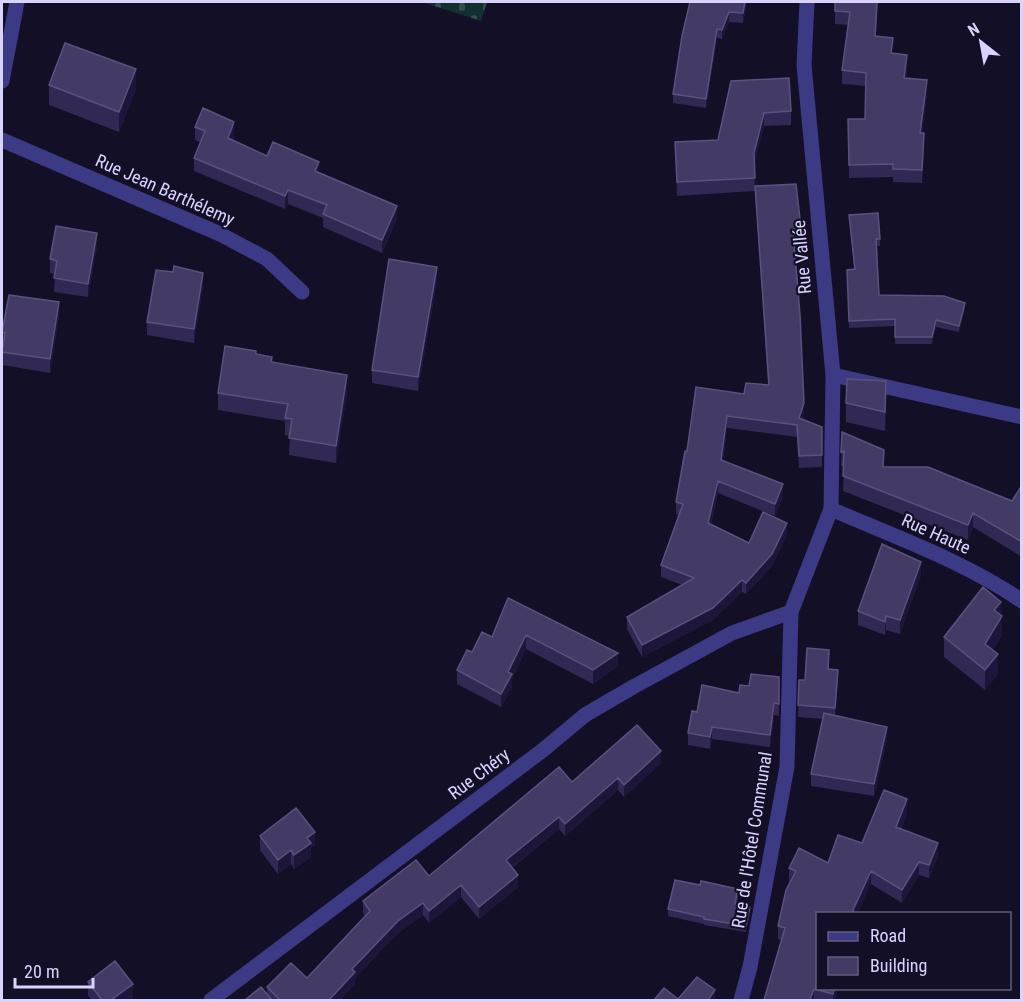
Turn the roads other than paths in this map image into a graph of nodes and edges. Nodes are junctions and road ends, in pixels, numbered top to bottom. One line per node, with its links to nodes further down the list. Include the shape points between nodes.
1 (17, 2): 3 (street)
2 (807, 2): 6 (street, Rue Vallée, via 804,65)
3 (2, 81)
4 (2, 140): 5 (street, Rue Jean Barthélemy, via 220,234 267,259)
5 (302, 292)
6 (832, 375): 7 (street); 8 (street, Rue Vallée)
7 (1022, 417)
8 (831, 509): 9 (street, Rue Haute, via 956,564); 10 (street, Rue de l'Hôtel Communal)
9 (1022, 602)
10 (791, 612): 11 (street, Rue Chéry, via 732,633 585,715); 12 (street, Rue de l'Hôtel Communal, via 787,767)
11 (211, 1000)
12 (741, 1000)

